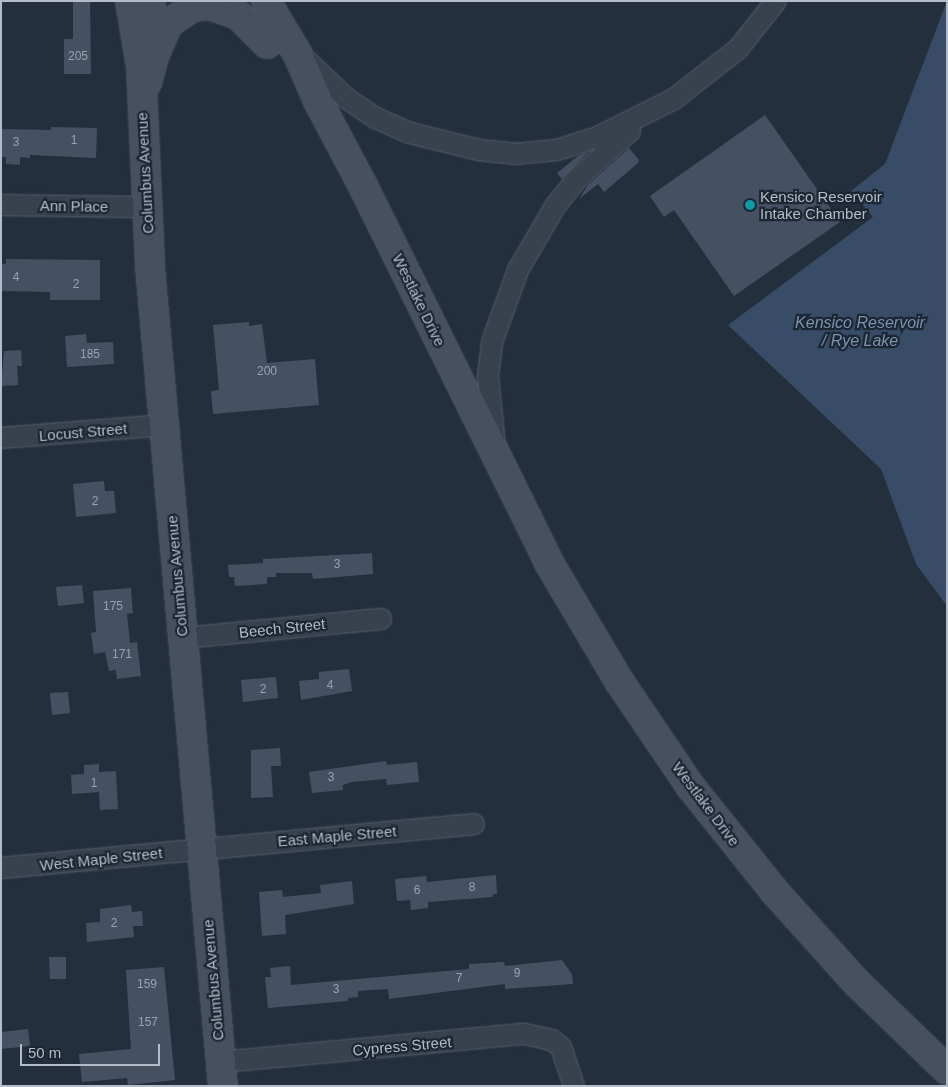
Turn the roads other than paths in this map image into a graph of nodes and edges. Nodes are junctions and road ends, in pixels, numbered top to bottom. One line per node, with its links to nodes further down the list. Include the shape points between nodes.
1 (130, 1): 7 (street, Columbus Avenue)
2 (151, 1): 7 (street, Columbus Avenue)
3 (240, 1): 6 (street)
4 (266, 1): 6 (street)
5 (776, 1): 8 (street, Westlake Drive, via 738,49)
6 (276, 38): 8 (street, Westlake Drive, via 346,98 376,118 418,136 479,150 515,154 557,150 598,137); 9 (street, via 224,8 209,5 181,13 169,23 161,37); 14 (street, Westlake Drive, via 318,101 363,186)
7 (141, 66): 9 (street, Columbus Avenue)
8 (674, 99): 14 (street, Westlake Drive, via 620,139 579,178 536,236 502,306 492,342 489,411 496,445)
9 (142, 102): 11 (street, Columbus Avenue)
10 (1, 205): 11 (street, Ann Place)
11 (146, 207): 12 (street, Columbus Avenue)
12 (165, 425): 13 (street, Locust Street); 16 (street, Columbus Avenue)
13 (1, 438)
14 (518, 500): 20 (street, Westlake Drive, via 583,622 690,786 815,938)
15 (381, 619): 16 (street, Beech Street)
16 (183, 638): 18 (street, Columbus Avenue)
17 (474, 824): 18 (street, East Maple Street)
18 (200, 849): 19 (street, West Maple Street); 21 (street, Columbus Avenue)
19 (1, 868)
20 (947, 1070)
21 (222, 1074): 22 (street, Cypress Street, via 525,1034 552,1040 561,1048 570,1064)
22 (574, 1086)

